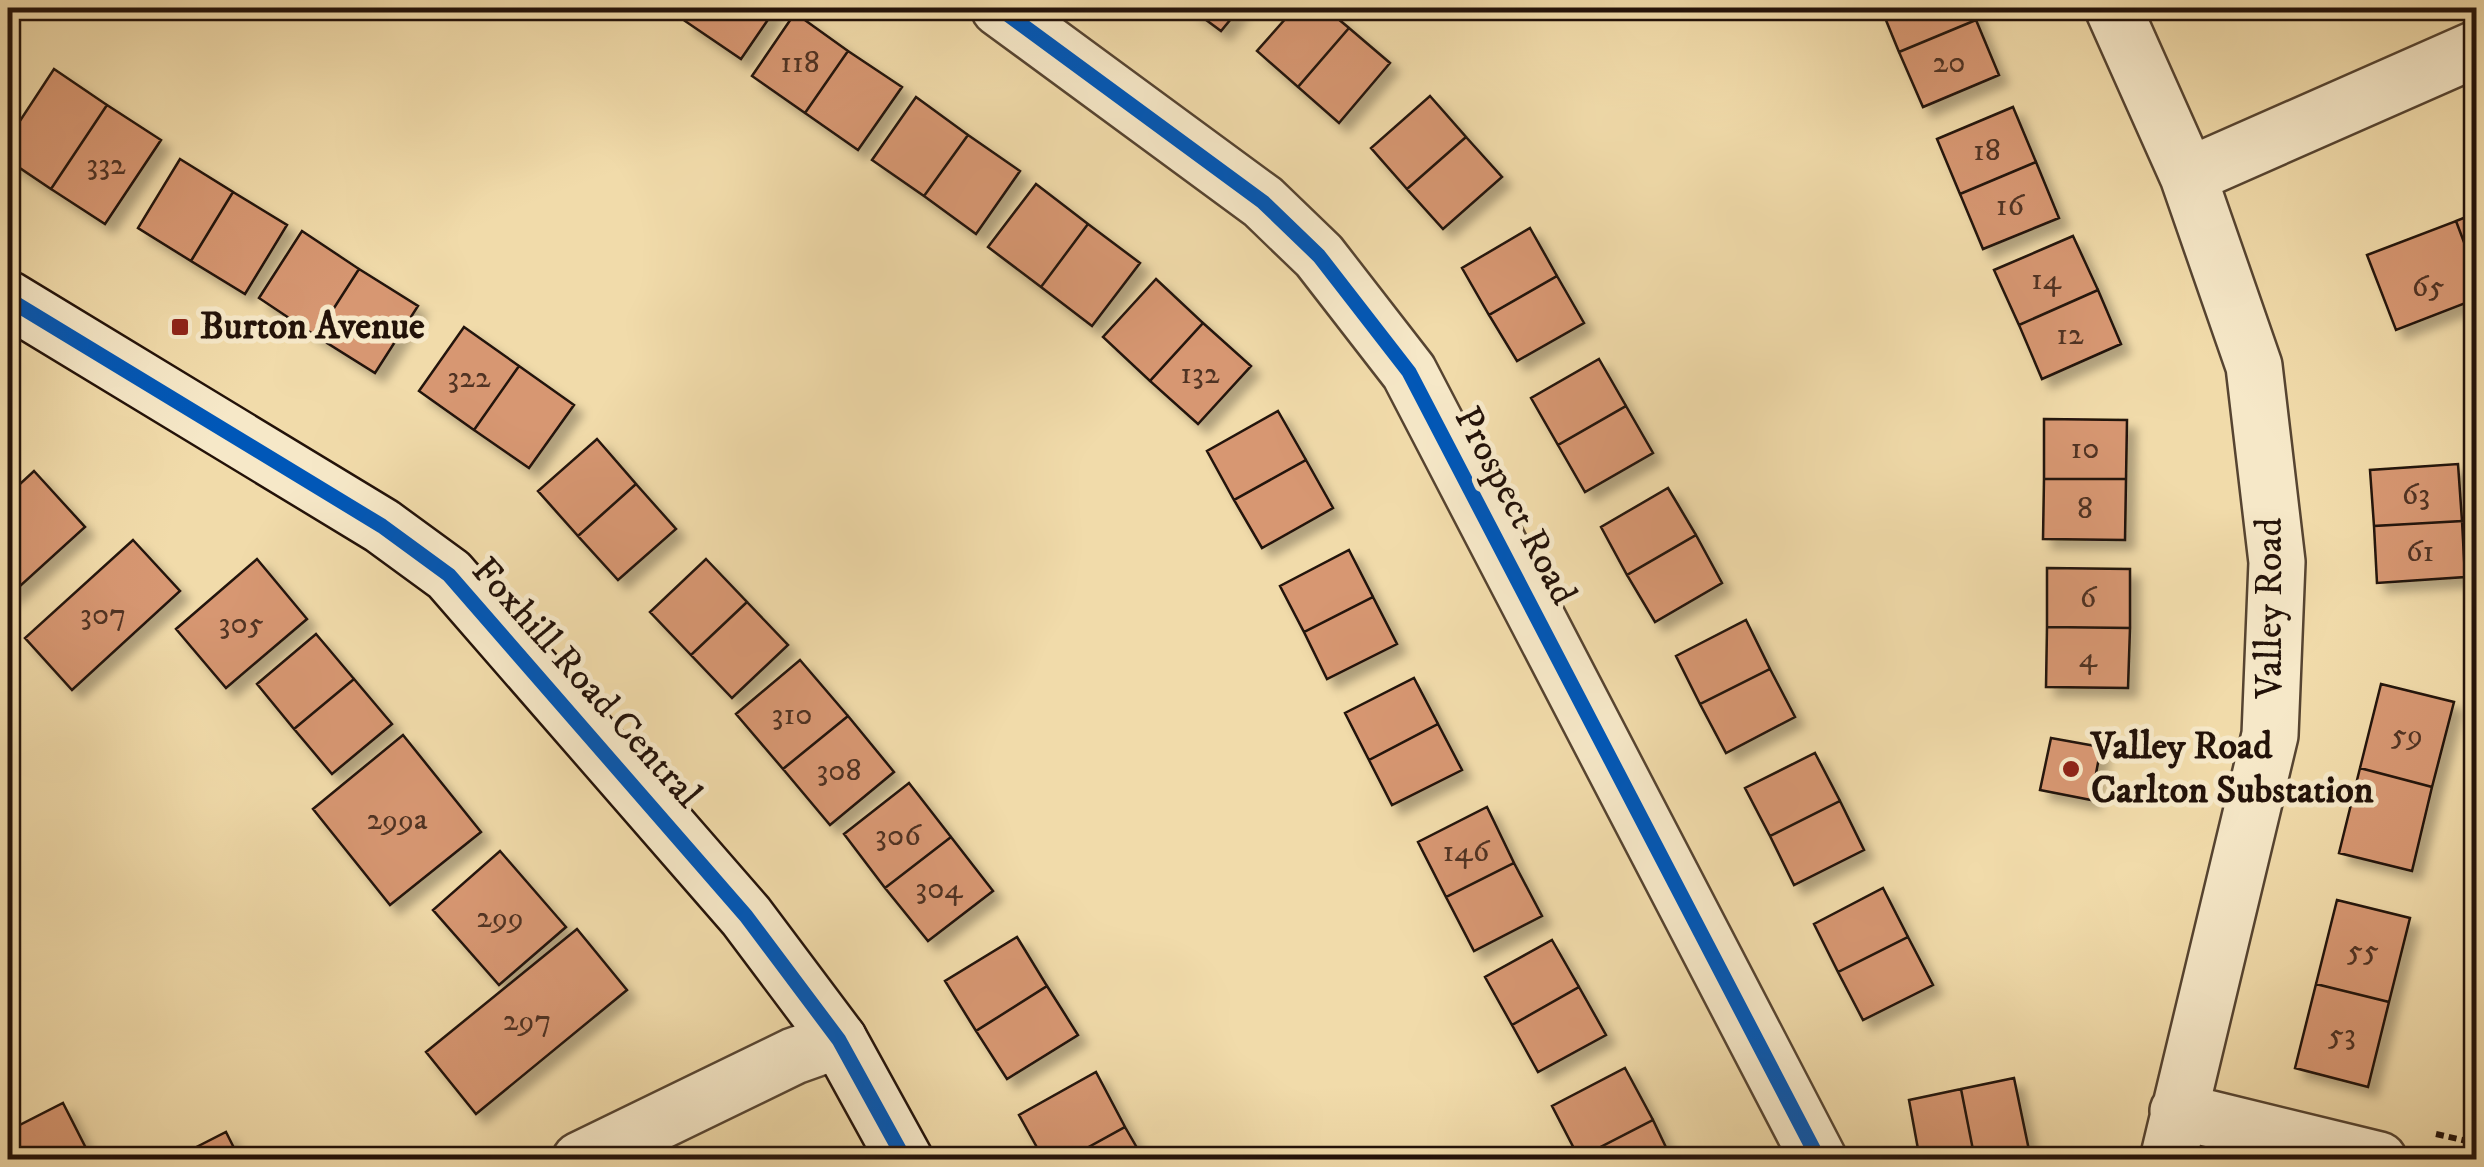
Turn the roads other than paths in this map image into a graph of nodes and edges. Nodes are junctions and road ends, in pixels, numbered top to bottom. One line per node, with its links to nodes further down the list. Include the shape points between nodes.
1 (999, 8): 10 (street, Prospect Road, via 1263,202 1371,318 1409,372)
2 (2113, 8): 4 (street, Valley Road)
3 (2476, 49): 4 (street)
4 (2188, 176): 7 (street, Valley Road, via 2254,366 2276,562 2270,735)
5 (8, 299): 6 (street, Foxhill Road Central, via 382,526 448,575 746,916)
6 (839, 1040): 8 (street); 9 (street, Foxhill Road Central)
7 (2173, 1136): 11 (street)
8 (580, 1160)
9 (905, 1160)
10 (1819, 1160)
11 (2379, 1160)

